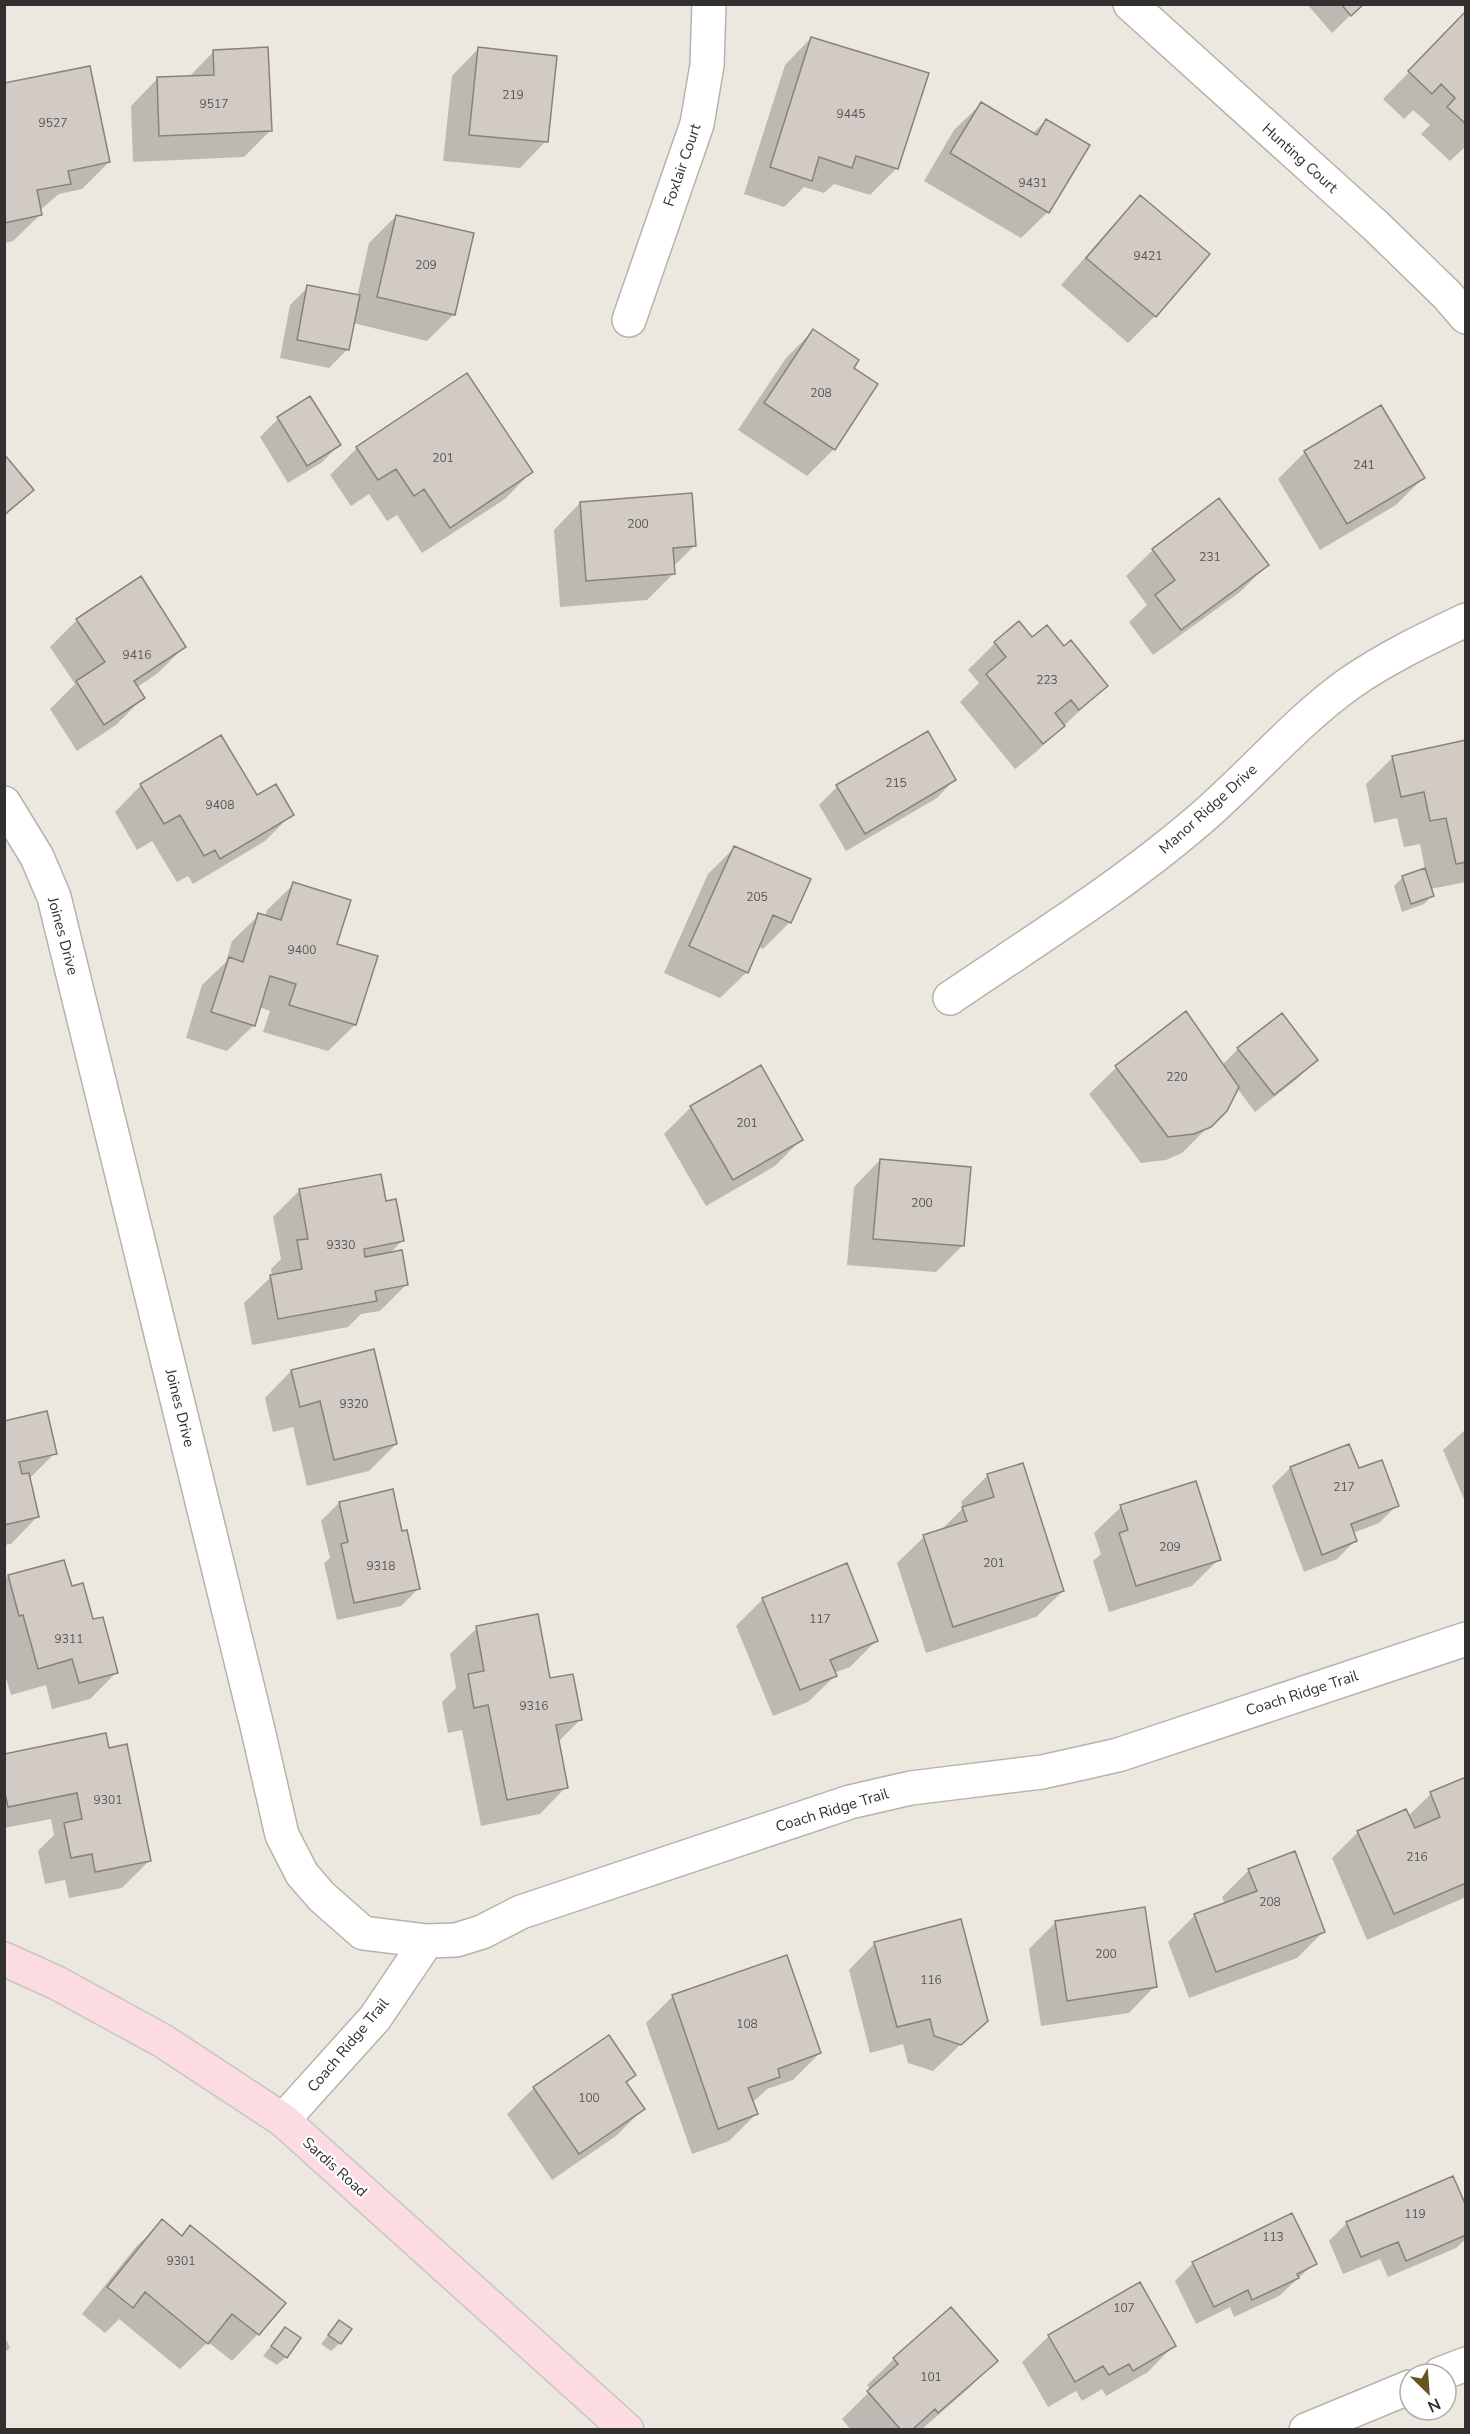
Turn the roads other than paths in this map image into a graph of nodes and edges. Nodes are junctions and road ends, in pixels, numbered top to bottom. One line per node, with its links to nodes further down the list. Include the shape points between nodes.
1 (709, 4): 4 (street, Foxlair Court, via 706,65 697,124)
2 (1130, 4): 3 (street, Hunting Court, via 1376,226)
3 (1466, 317)
4 (628, 320)
5 (1466, 620): 7 (street, Manor Ridge Drive, via 1398,653 1349,684 1305,719 1199,820 1128,878)
6 (4, 803): 9 (street, Joines Drive, via 37,857 54,897 282,1835 302,1874 322,1898 363,1933)
7 (950, 998)
8 (1466, 1639): 9 (street, Coach Ridge Trail, via 1118,1755 1042,1772 910,1788 850,1802 521,1912 482,1932 456,1940)
9 (427, 1941): 11 (street, Coach Ridge Trail, via 375,2018)
10 (4, 1959): 11 (main road, Sardis Road, via 163,2041)
11 (282, 2120): 13 (main road, Sardis Road)
12 (1398, 2391): 14 (street)
13 (627, 2430)
14 (1306, 2430)

